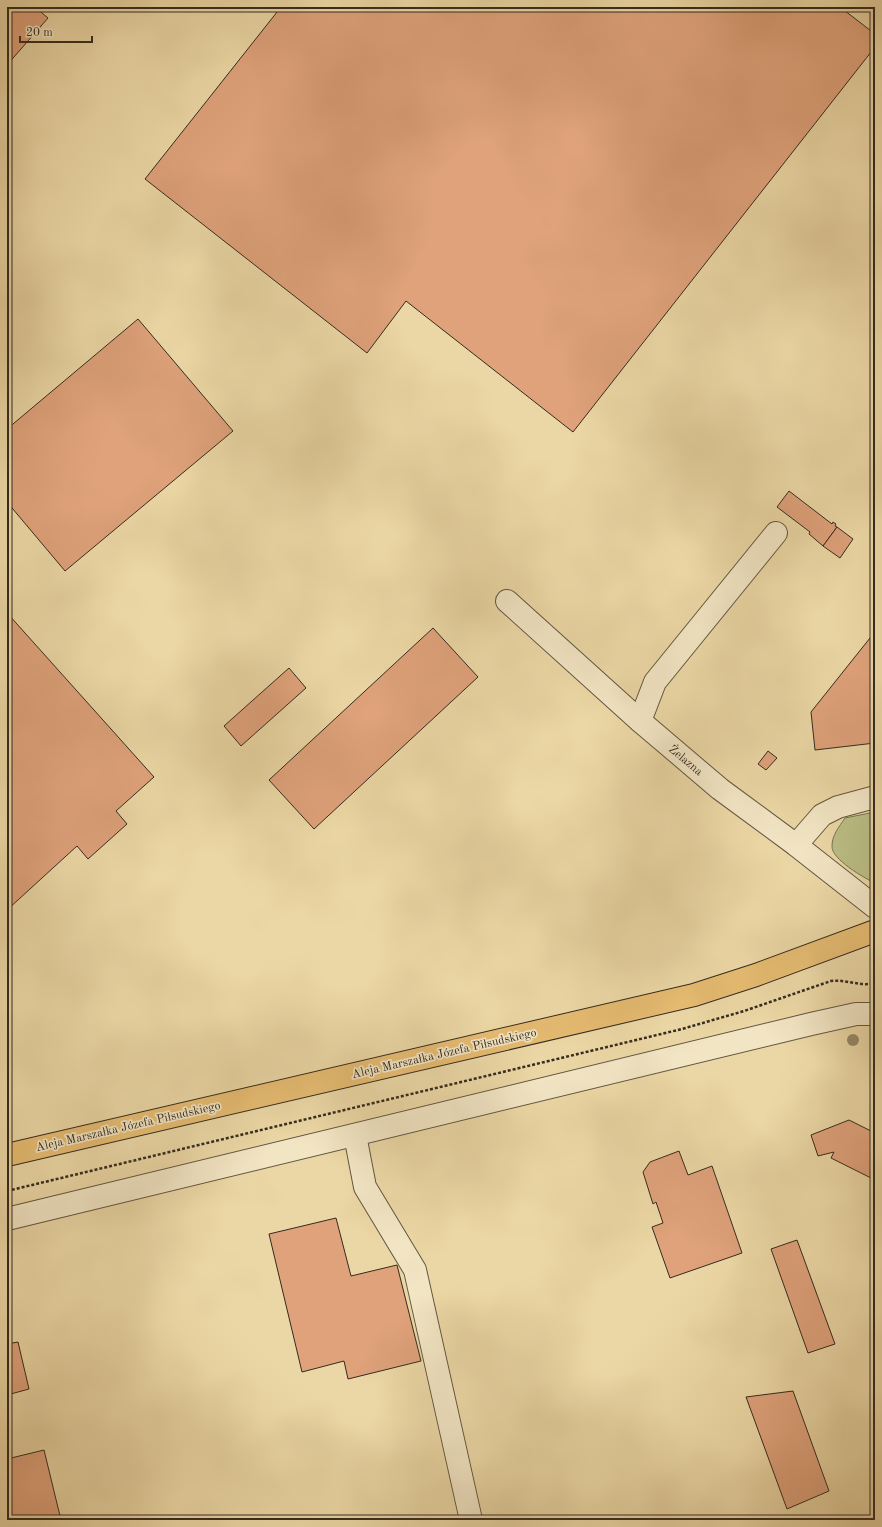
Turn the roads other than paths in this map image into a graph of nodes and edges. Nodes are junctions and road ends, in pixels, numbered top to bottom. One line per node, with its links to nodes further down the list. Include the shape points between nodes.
1 (776, 532): 3 (lane, via 655,682)
2 (507, 601): 3 (lane, Żelazna)
3 (640, 721): 5 (lane, Żelazna, via 720,789)
4 (875, 797): 5 (lane, via 838,807 822,816)
5 (796, 845): 6 (lane, Żelazna)
6 (875, 907)
7 (875, 930): 10 (main road, Aleja Marszałka Józefa Piłsudskiego, via 756,976 687,997)
8 (875, 1014): 9 (lane, via 856,1014 811,1024)
9 (355, 1135): 11 (lane); 12 (lane, via 366,1187 415,1270)
10 (7, 1155)
11 (7, 1219)
12 (471, 1520)

